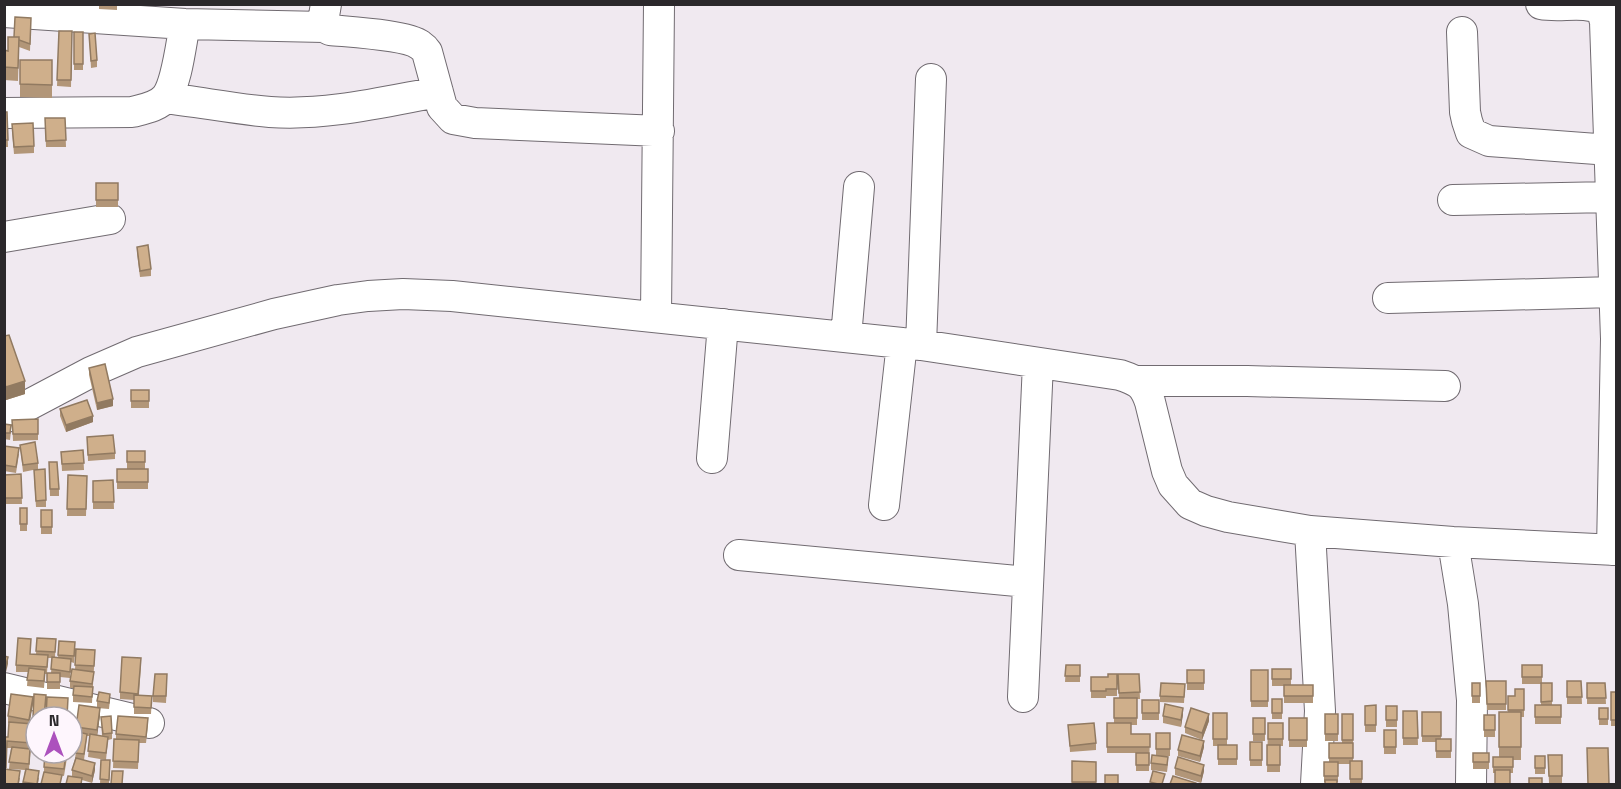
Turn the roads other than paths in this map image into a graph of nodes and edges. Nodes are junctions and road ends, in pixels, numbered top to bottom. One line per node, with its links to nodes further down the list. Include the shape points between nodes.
1 (659, 4): 11 (street)
2 (1541, 4): 12 (street, via 1589,5 1602,10)
3 (4, 12): 5 (street)
4 (325, 16): 5 (street); 8 (street, via 330,30 419,44 427,52)
5 (185, 24): 9 (street, via 176,70)
6 (1462, 32): 12 (street, via 1466,112 1471,133 1488,141)
7 (931, 79): 23 (street)
8 (438, 92): 9 (street, via 306,112 270,112); 11 (street, via 446,113 464,122)
9 (165, 98): 10 (street, via 152,107 132,112)
10 (4, 113)
11 (658, 131): 20 (street)
12 (1610, 150): 14 (street)
13 (859, 187): 22 (street)
14 (1611, 197): 15 (street); 18 (street)
15 (1453, 200)
16 (110, 219): 17 (street)
17 (4, 237)
18 (1614, 292): 19 (street); 32 (street)
19 (1388, 298)
20 (656, 316): 21 (street); 27 (street, via 425,294 338,300 137,352)
21 (723, 324): 22 (street); 28 (street)
22 (846, 337): 23 (street)
23 (912, 344): 24 (street); 29 (street)
24 (1038, 363): 25 (street); 34 (street)
25 (1138, 381): 26 (street); 30 (street, via 1150,402 1167,471 1173,485 1190,504 1228,517)
26 (1445, 386)
27 (4, 418)
28 (712, 458)
29 (884, 505)
30 (1310, 531): 31 (street); 38 (street, via 1320,711)
31 (1453, 542): 32 (street); 39 (street, via 1472,700)
32 (1614, 550)
33 (739, 555): 34 (street)
34 (1027, 582): 36 (street)
35 (4, 688): 37 (street)
36 (1023, 697)
37 (149, 723)
38 (1316, 784)
39 (1471, 784)

